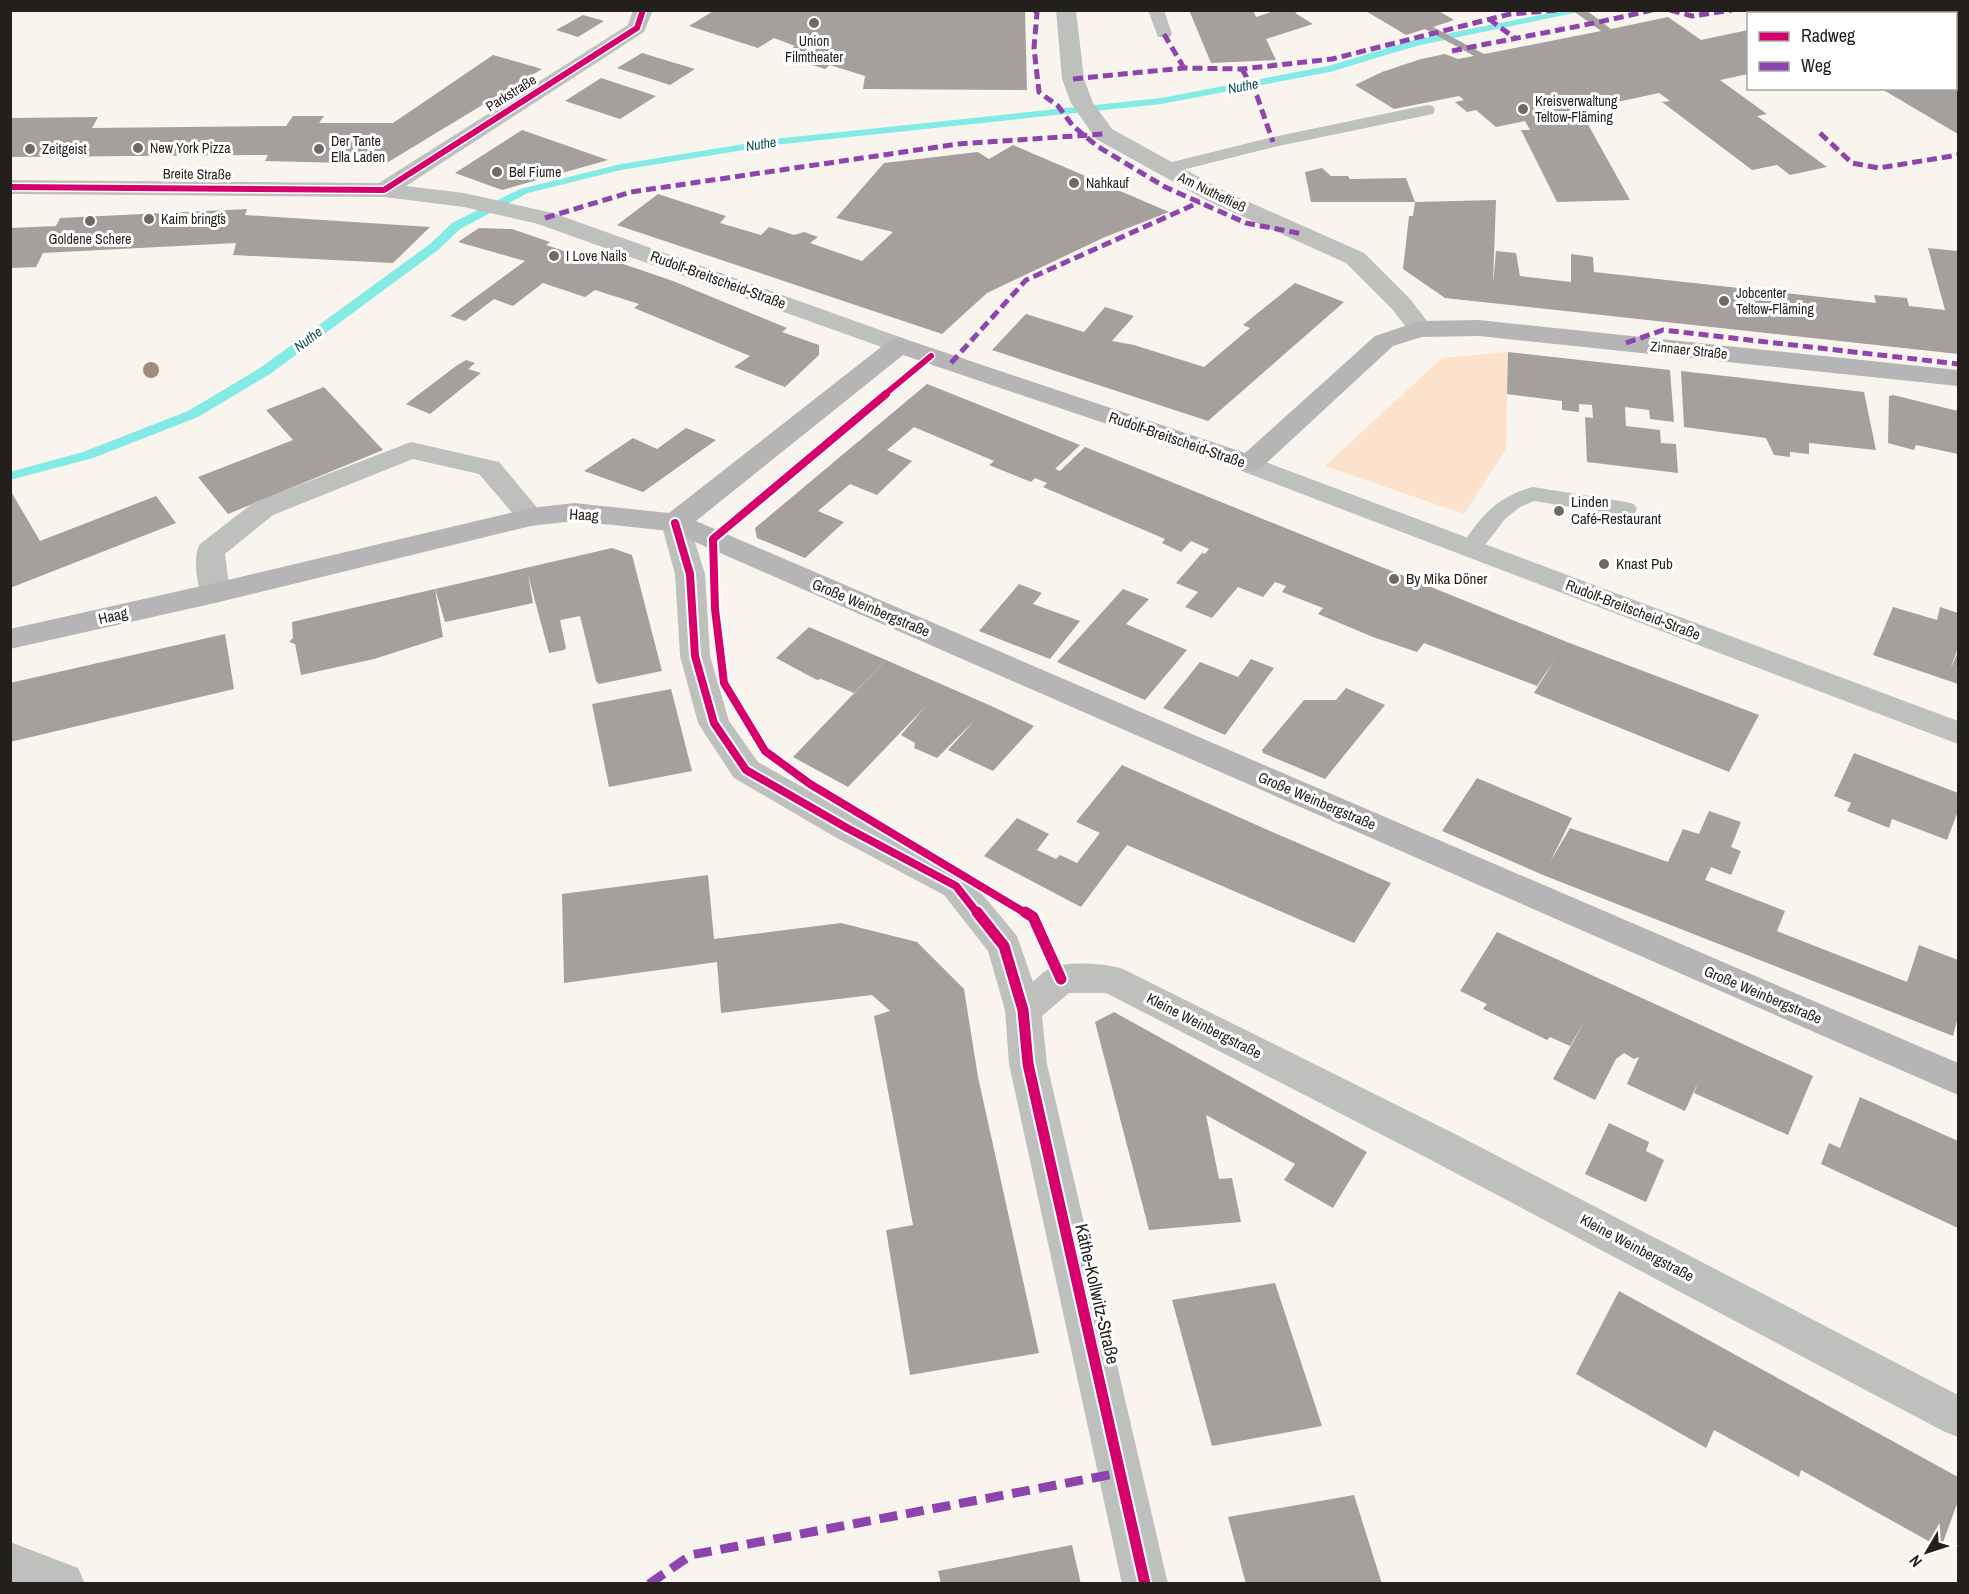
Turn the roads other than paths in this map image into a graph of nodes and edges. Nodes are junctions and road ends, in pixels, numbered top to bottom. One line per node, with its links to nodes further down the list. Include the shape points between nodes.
1 (643, 10): 8 (street, Parkstraße, via 637,28)
2 (1066, 10): 6 (street, Am Nuthefließ, via 1073,80 1082,103 1104,134)
3 (1156, 10): 4 (lane)
4 (1164, 34)
5 (1427, 110): 6 (lane)
6 (1166, 169): 9 (street, Am Nuthefließ, via 1216,196 1355,258)
7 (10, 187): 8 (street, Breite Straße)
8 (384, 190): 10 (street, Rudolf-Breitscheid-Straße, via 464,200 545,218)
9 (1420, 329): 11 (main road, Zinnaer Straße, via 1479,328); 12 (main road, Zinnaer Straße, via 1384,341)
10 (899, 345): 12 (main road, Rudolf-Breitscheid-Straße); 15 (main road)
11 (1959, 378)
12 (1249, 464): 16 (street, Rudolf-Breitscheid-Straße)
13 (1626, 509): 16 (lane, via 1533,494 1519,497 1506,504)
14 (531, 517): 15 (main road, Haag, via 574,512); 17 (main road, Haag); 17 (street, via 489,468 411,450 263,509 210,551)
15 (675, 523): 20 (street, via 690,574 695,656 714,723 746,770 956,886 1004,946); 21 (main road, Große Weinbergstraße)
16 (1471, 549): 19 (street, Rudolf-Breitscheid-Straße)
17 (215, 593): 18 (main road, Haag)
18 (10, 639)
19 (1959, 733)
20 (1023, 1010): 22 (street, Kleine Weinbergstraße, via 1061,978 1110,979 1443,1147); 25 (street, Käthe-Kollwitz-Straße, via 1028,1064)
21 (1959, 1080)
22 (1959, 1417)
23 (10, 1564): 24 (street)
24 (62, 1584)
25 (1145, 1584)

